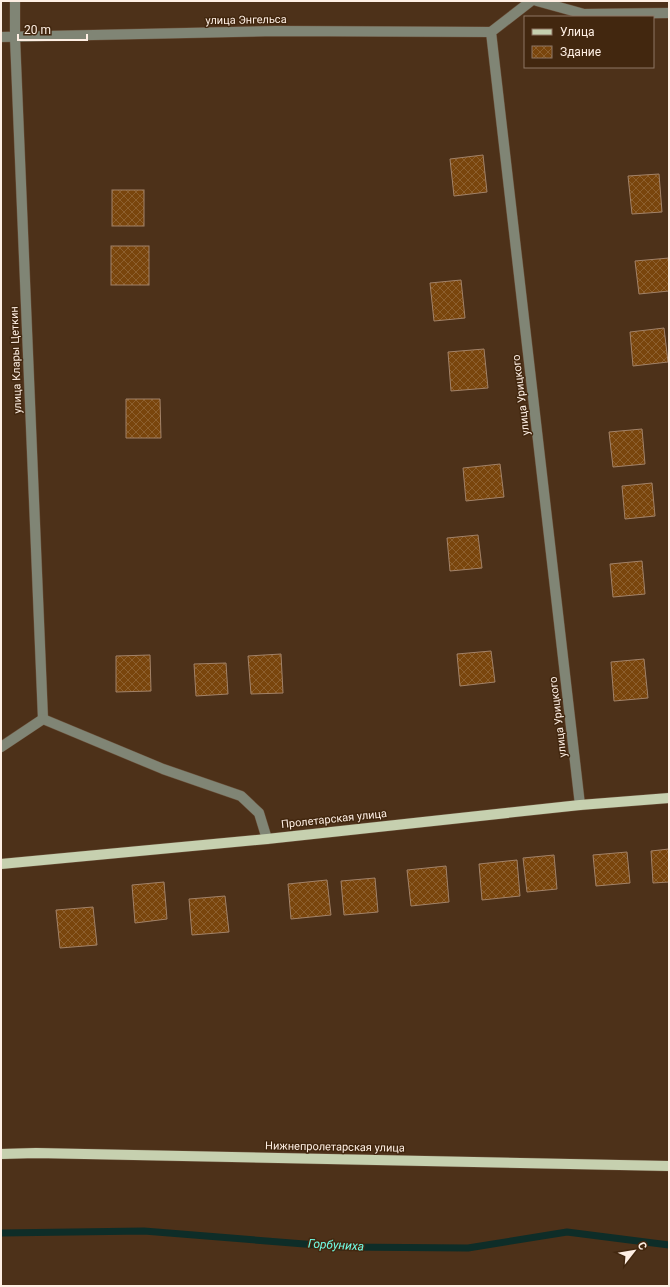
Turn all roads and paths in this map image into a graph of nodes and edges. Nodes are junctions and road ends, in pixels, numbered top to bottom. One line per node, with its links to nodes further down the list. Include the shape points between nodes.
1 (15, 1): 7 (street, улица Клары Цеткин)
2 (530, 1): 5 (street)
3 (537, 1): 4 (street, via 584,14)
4 (669, 13)
5 (491, 32): 7 (street, улица Энгельса, via 276,31); 11 (street, улица Урицкого)
6 (1, 37): 7 (street, улица Энгельса)
7 (14, 38): 8 (street, улица Клары Цеткин)
8 (43, 719): 9 (street); 12 (street, via 163,769 241,796 259,813)
9 (1, 747)
10 (669, 798): 11 (main road, Пролетарская улица)
11 (580, 805): 12 (main road, Пролетарская улица)
12 (266, 839): 13 (main road, Пролетарская улица)
13 (1, 864)
14 (1, 1154): 15 (main road, Нижнепролетарская улица)
15 (669, 1166)

